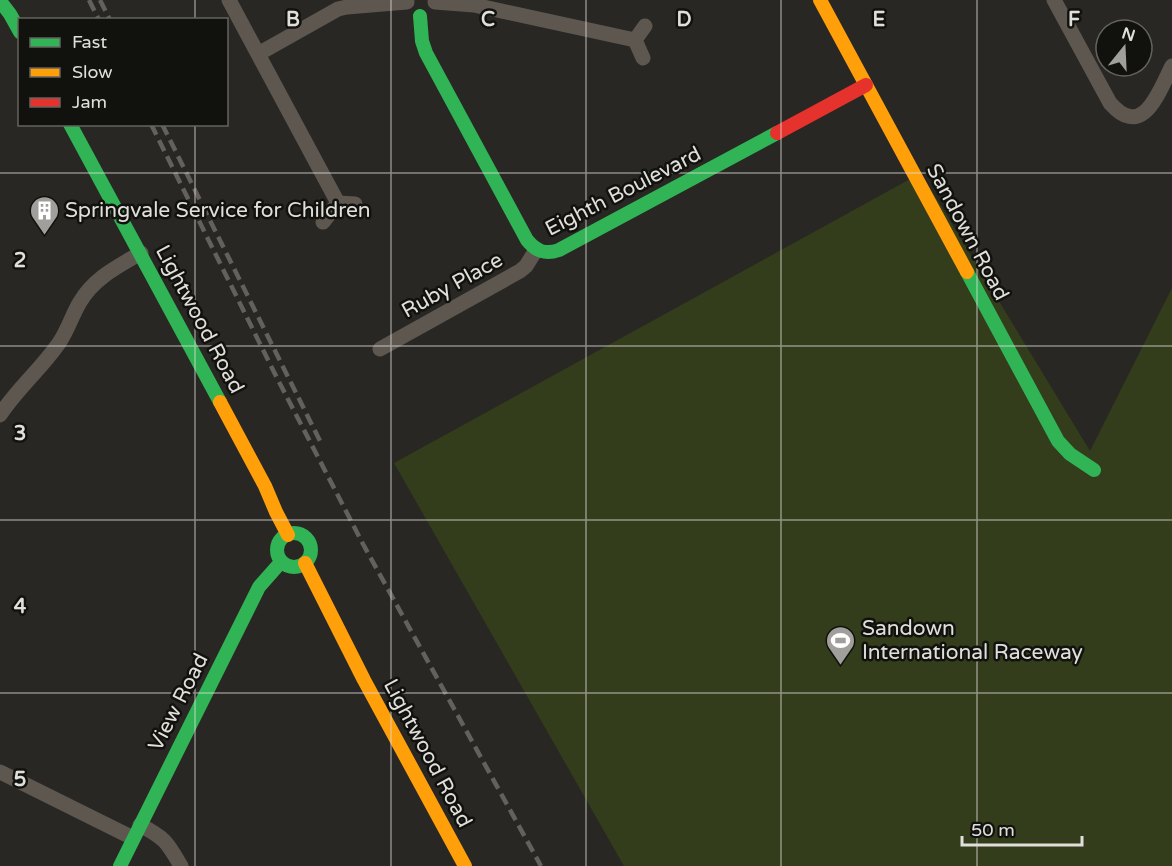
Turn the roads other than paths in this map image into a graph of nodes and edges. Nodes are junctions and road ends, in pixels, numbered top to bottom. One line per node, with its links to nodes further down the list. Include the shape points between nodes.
1 (229, 0): 11 (street)
2 (820, 0): 14 (street, Sandown Road)
3 (1054, 0): 13 (street, via 1110,103 1121,113 1138,117 1149,110)
4 (0, 1): 9 (street)
5 (407, 1): 7 (street, via 410,10); 11 (street, via 338,9)
6 (435, 1): 7 (street, via 432,11); 10 (street, via 474,5)
7 (420, 16): 19 (street, Eighth Boulevard, via 426,53)
8 (645, 26): 10 (street)
9 (18, 28)
10 (635, 40): 12 (street)
11 (258, 54): 16 (street)
12 (643, 58)
13 (1172, 66)
14 (866, 85): 19 (street, Eighth Boulevard, via 560,250 551,254); 23 (street, Sandown Road, via 1058,441 1073,458)
15 (71, 126): 20 (street, Lightwood Road)
16 (338, 203): 17 (street); 18 (street)
17 (355, 204)
18 (323, 222)
19 (536, 250): 21 (street, Ruby Place, via 519,272)
20 (141, 253): 22 (street, via 92,285 59,342); 24 (street, Lightwood Road)
21 (380, 349)
22 (0, 415)
23 (1094, 470)
24 (288, 535): 25 (street, via 278,546); 26 (street, via 300,534 309,542 311,553)
25 (281, 562): 26 (street, via 293,567); 28 (street, View Road, via 259,587)
26 (305, 563): 31 (street, Lightwood Road)
27 (0, 772): 28 (street)
28 (137, 831): 29 (street, View Road); 30 (street, via 156,833 169,845)
29 (120, 866)
30 (181, 866)
31 (465, 866)

